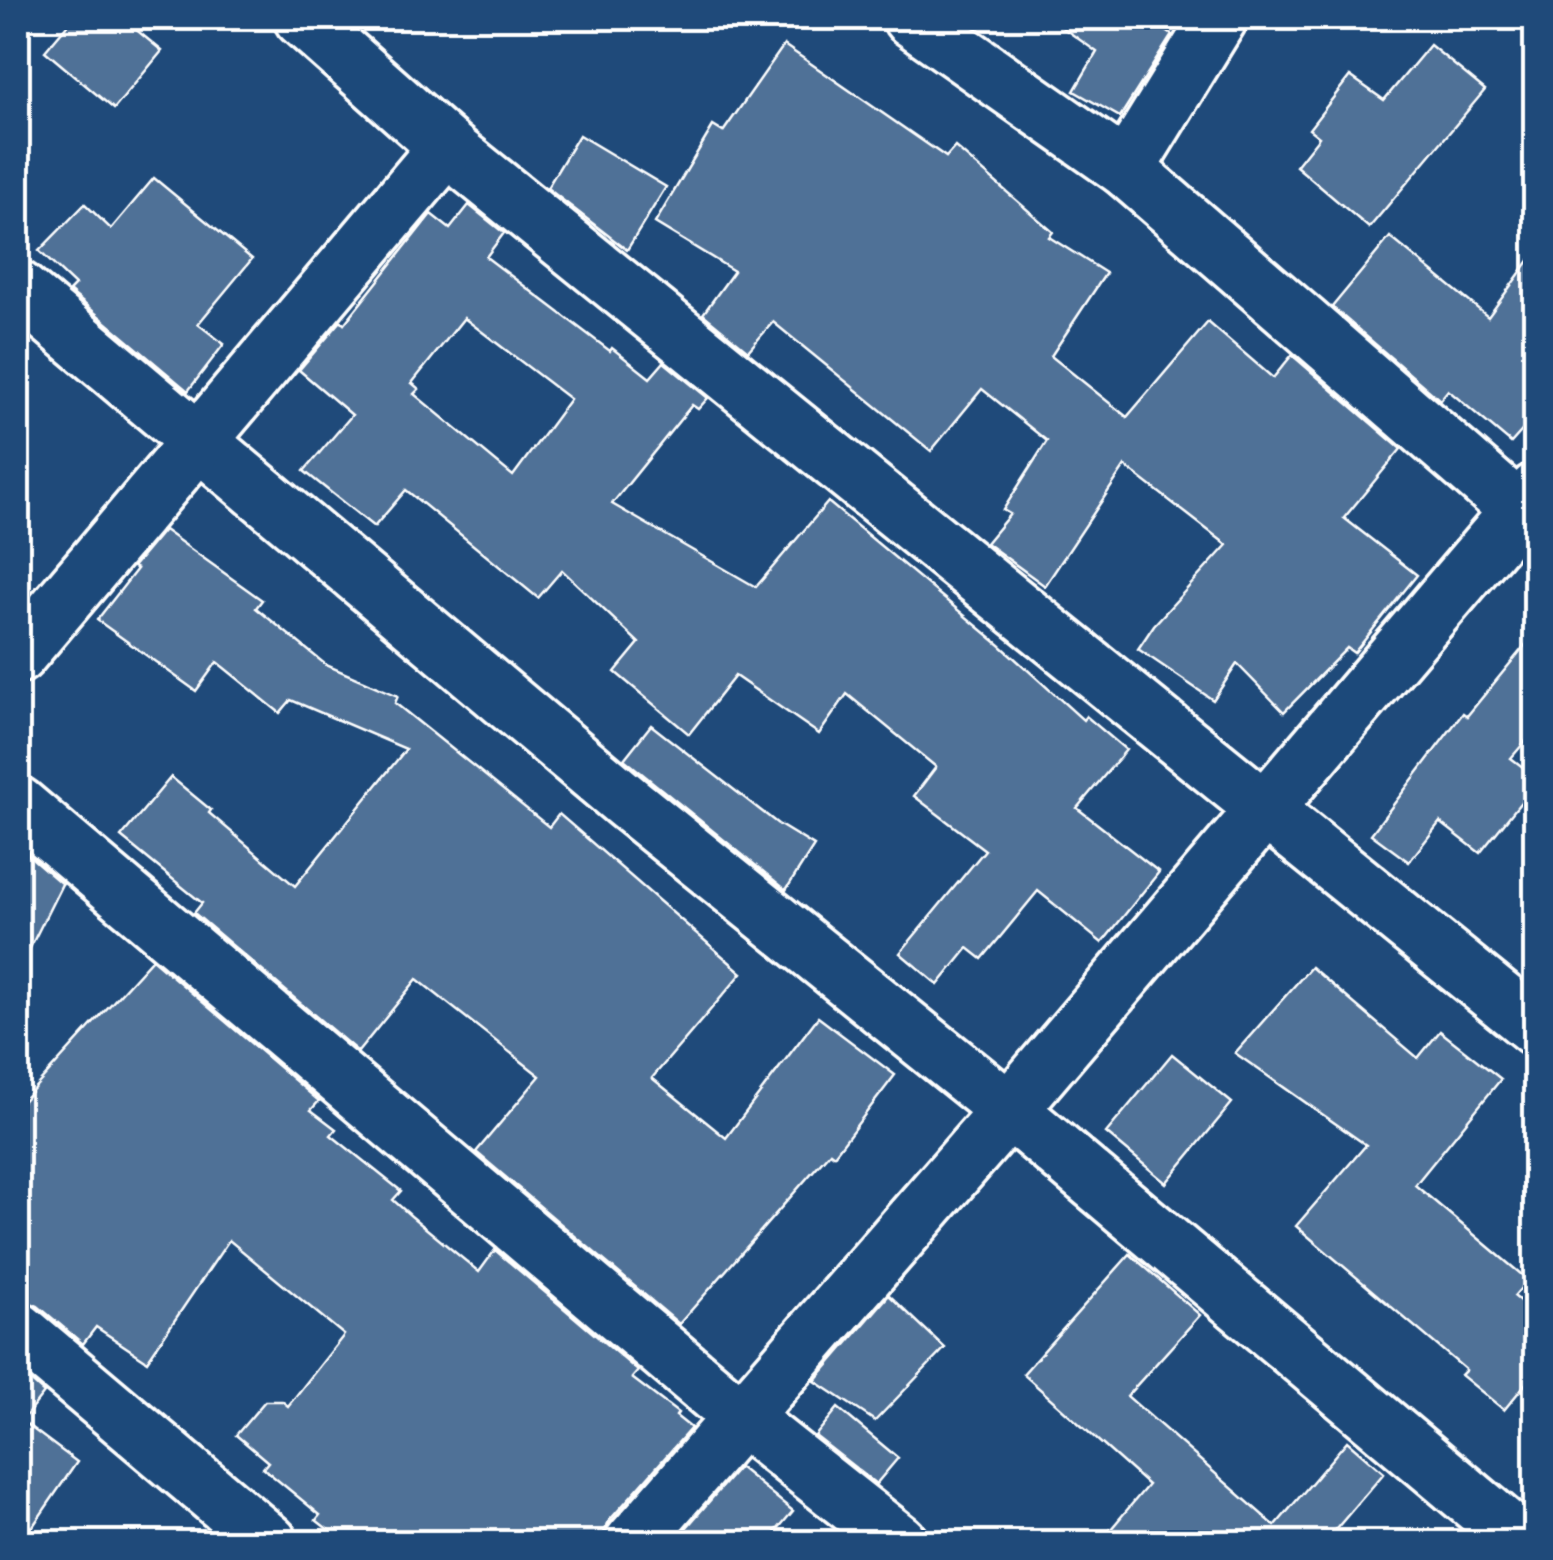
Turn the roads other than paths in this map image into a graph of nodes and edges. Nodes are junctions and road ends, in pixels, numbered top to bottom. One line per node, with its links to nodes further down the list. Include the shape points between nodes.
1 (302, 18): 4 (street)
2 (912, 18): 5 (street)
3 (1219, 18): 5 (street)
4 (448, 147): 7 (street); 11 (street)
5 (1126, 169): 8 (street)
6 (18, 289): 7 (street)
7 (198, 440): 9 (street); 13 (street, via 627,802)
8 (1530, 509): 11 (street)
9 (18, 656)
10 (18, 804): 15 (street)
11 (1266, 810): 12 (street); 13 (street)
12 (1536, 1028)
13 (1009, 1110): 15 (street); 19 (street)
14 (18, 1330): 16 (street)
15 (741, 1417): 17 (street); 18 (street)
16 (269, 1542)
17 (633, 1542)
18 (899, 1542)
19 (1522, 1542)

